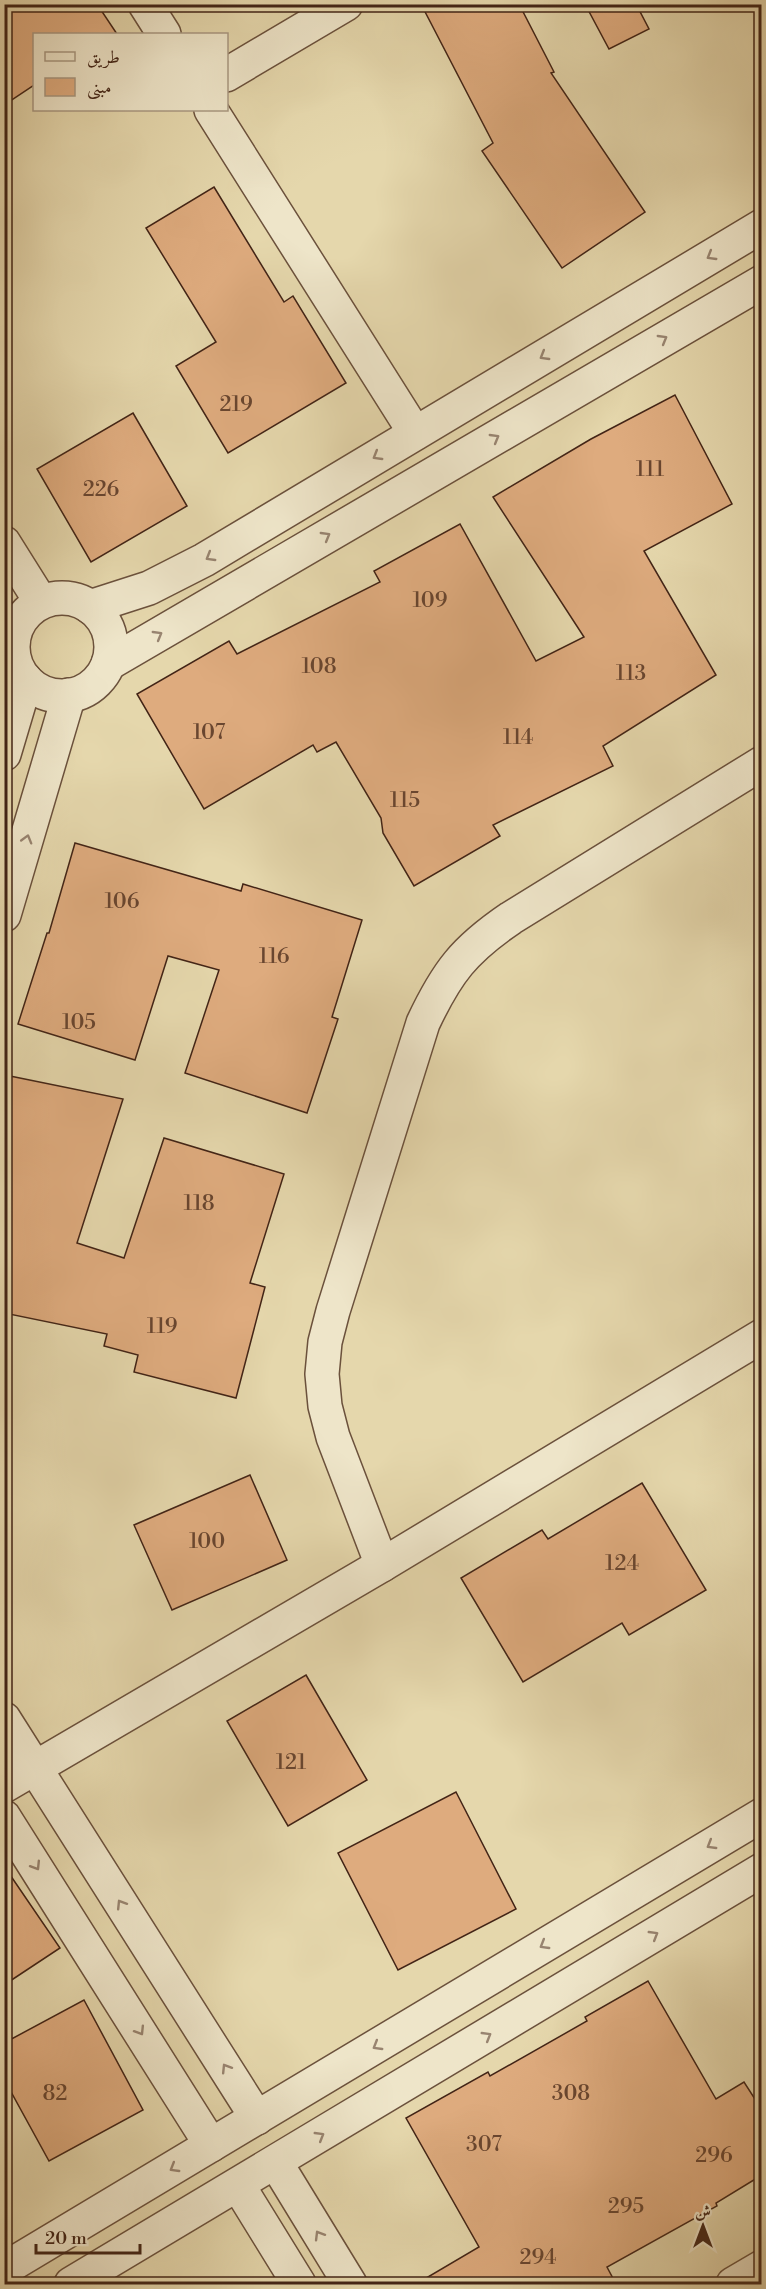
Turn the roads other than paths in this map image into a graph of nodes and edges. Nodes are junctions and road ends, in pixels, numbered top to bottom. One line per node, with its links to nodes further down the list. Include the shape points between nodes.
1 (145, 4): 3 (street)
2 (346, 4): 4 (street)
3 (163, 33)
4 (228, 74)
5 (212, 111): 8 (street)
6 (762, 226): 8 (street, one-way to 8)
7 (762, 282): 13 (street, one-way to 7)
8 (415, 433): 11 (street, one-way to 11, via 177,575)
9 (4, 543): 10 (street)
10 (41, 602): 11 (street, via 66,598); 12 (street, via 21,618 15,629)
11 (90, 607): 13 (street, via 107,627)
12 (15, 658): 14 (street, via 32,686 56,696); 15 (street)
13 (108, 664): 14 (street, via 92,685)
14 (69, 695): 17 (street, one-way to 14)
15 (4, 754)
16 (762, 763): 19 (street, via 482,938 458,962 423,1023 325,1342 322,1374 333,1437)
17 (4, 915)
18 (762, 1336): 19 (street)
19 (382, 1565): 21 (street)
20 (4, 1719): 21 (street)
21 (35, 1768): 22 (street); 28 (street, one-way to 21)
22 (4, 1786)
23 (762, 1815): 26 (street, one-way to 26)
24 (4, 1817): 29 (street, one-way to 29)
25 (762, 1870): 27 (street)
26 (664, 1874): 27 (street); 28 (street, one-way to 28)
27 (688, 1914): 30 (street, one-way to 27)
28 (257, 2118): 29 (street)
29 (216, 2142): 30 (street); 31 (street, one-way to 31)
30 (254, 2176): 32 (street); 33 (street); 34 (street, one-way to 30)
31 (4, 2269)
32 (71, 2284)
33 (299, 2284)
34 (350, 2284)

